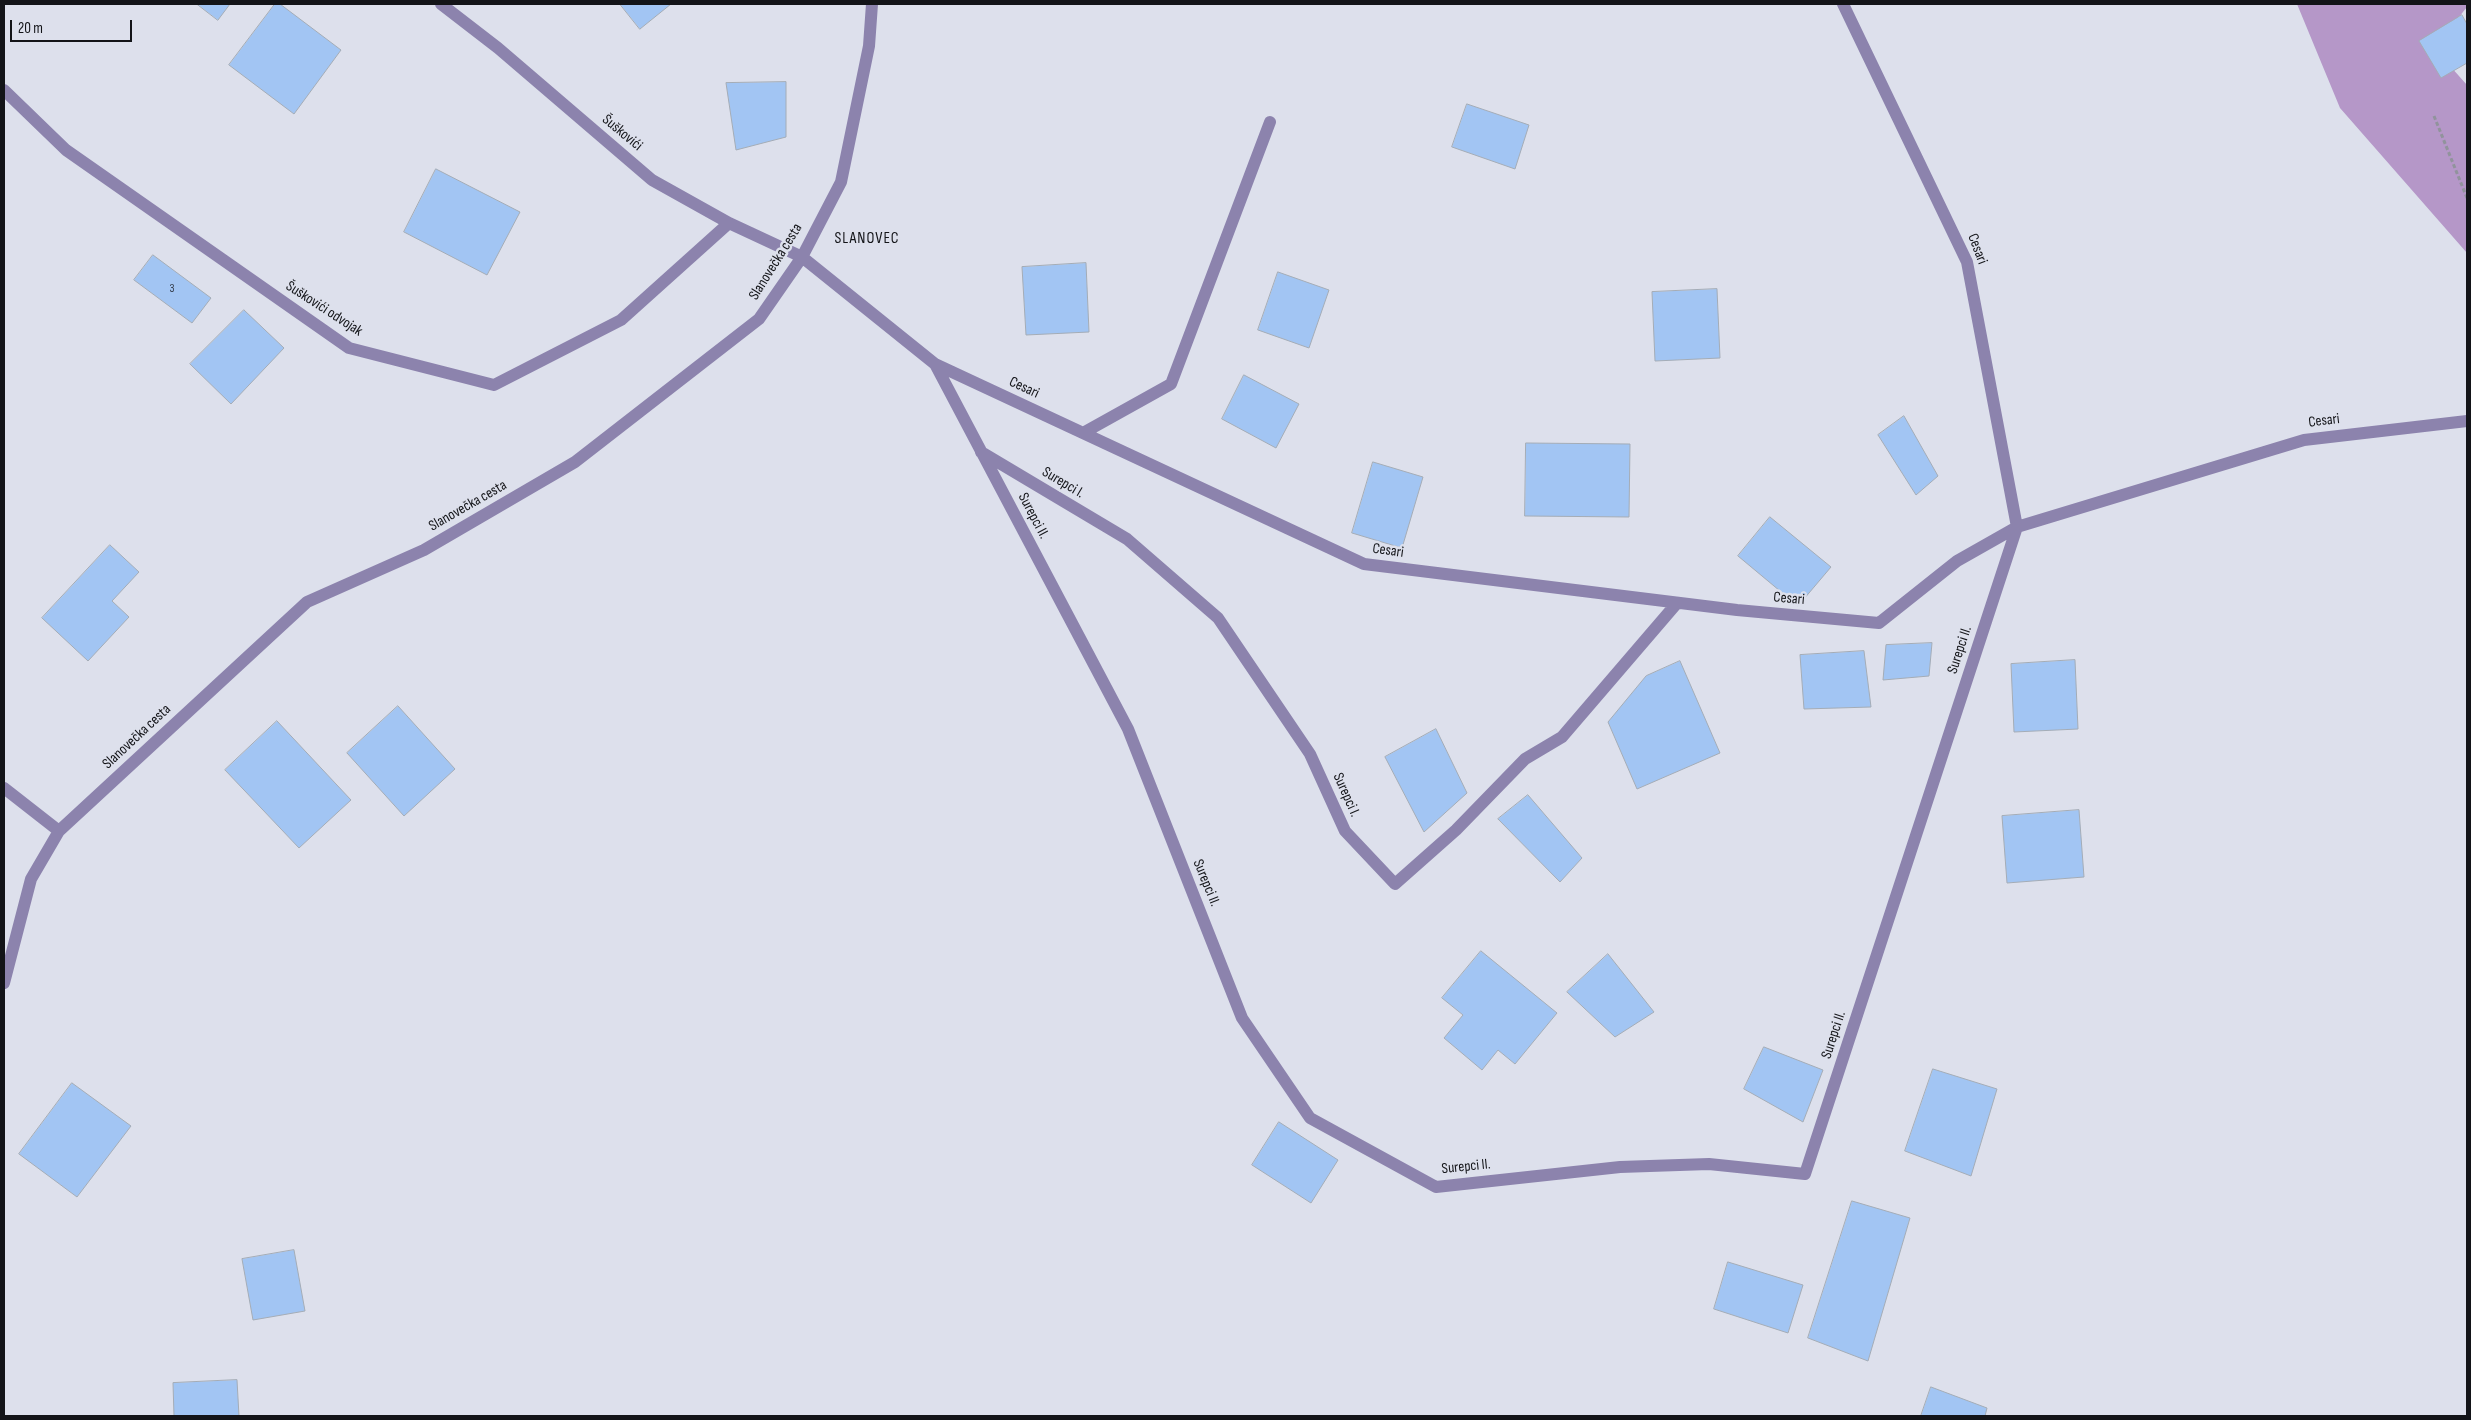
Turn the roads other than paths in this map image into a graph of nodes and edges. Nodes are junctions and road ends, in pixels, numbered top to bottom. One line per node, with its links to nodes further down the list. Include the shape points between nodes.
1 (441, 4): 6 (street, Šuškovići, via 498,48 652,180)
2 (872, 4): 7 (street, Slanovečka cesta, via 869,46 841,182)
3 (1843, 4): 12 (street, Cesari, via 1967,262)
4 (4, 90): 6 (street, Šuškovići odvojak, via 66,150 349,348 494,385 621,320)
5 (1270, 122): 10 (street, via 1171,384)
6 (729, 222): 7 (street, Šuškovići)
7 (802, 257): 8 (street, Cesari); 15 (street, Slanovečka cesta, via 759,319 575,462 424,550 307,602)
8 (935, 364): 10 (street, Cesari); 11 (street, Surepci II.)
9 (2467, 421): 12 (street, Cesari, via 2304,440)
10 (1083, 433): 13 (street, Cesari, via 1364,564)
11 (981, 452): 12 (street, Surepci II., via 1128,729 1242,1018 1310,1118 1436,1187 1620,1167 1709,1164 1805,1174); 13 (street, Surepci I., via 1127,540 1218,618 1310,754 1345,831 1395,884 1456,830 1525,759 1562,738)
12 (2017, 527): 13 (street, Cesari, via 1957,560 1879,623)
13 (1677, 603)
14 (4, 788): 15 (street)
15 (59, 831): 16 (street, Slanovečka cesta, via 31,879)
16 (4, 984)

